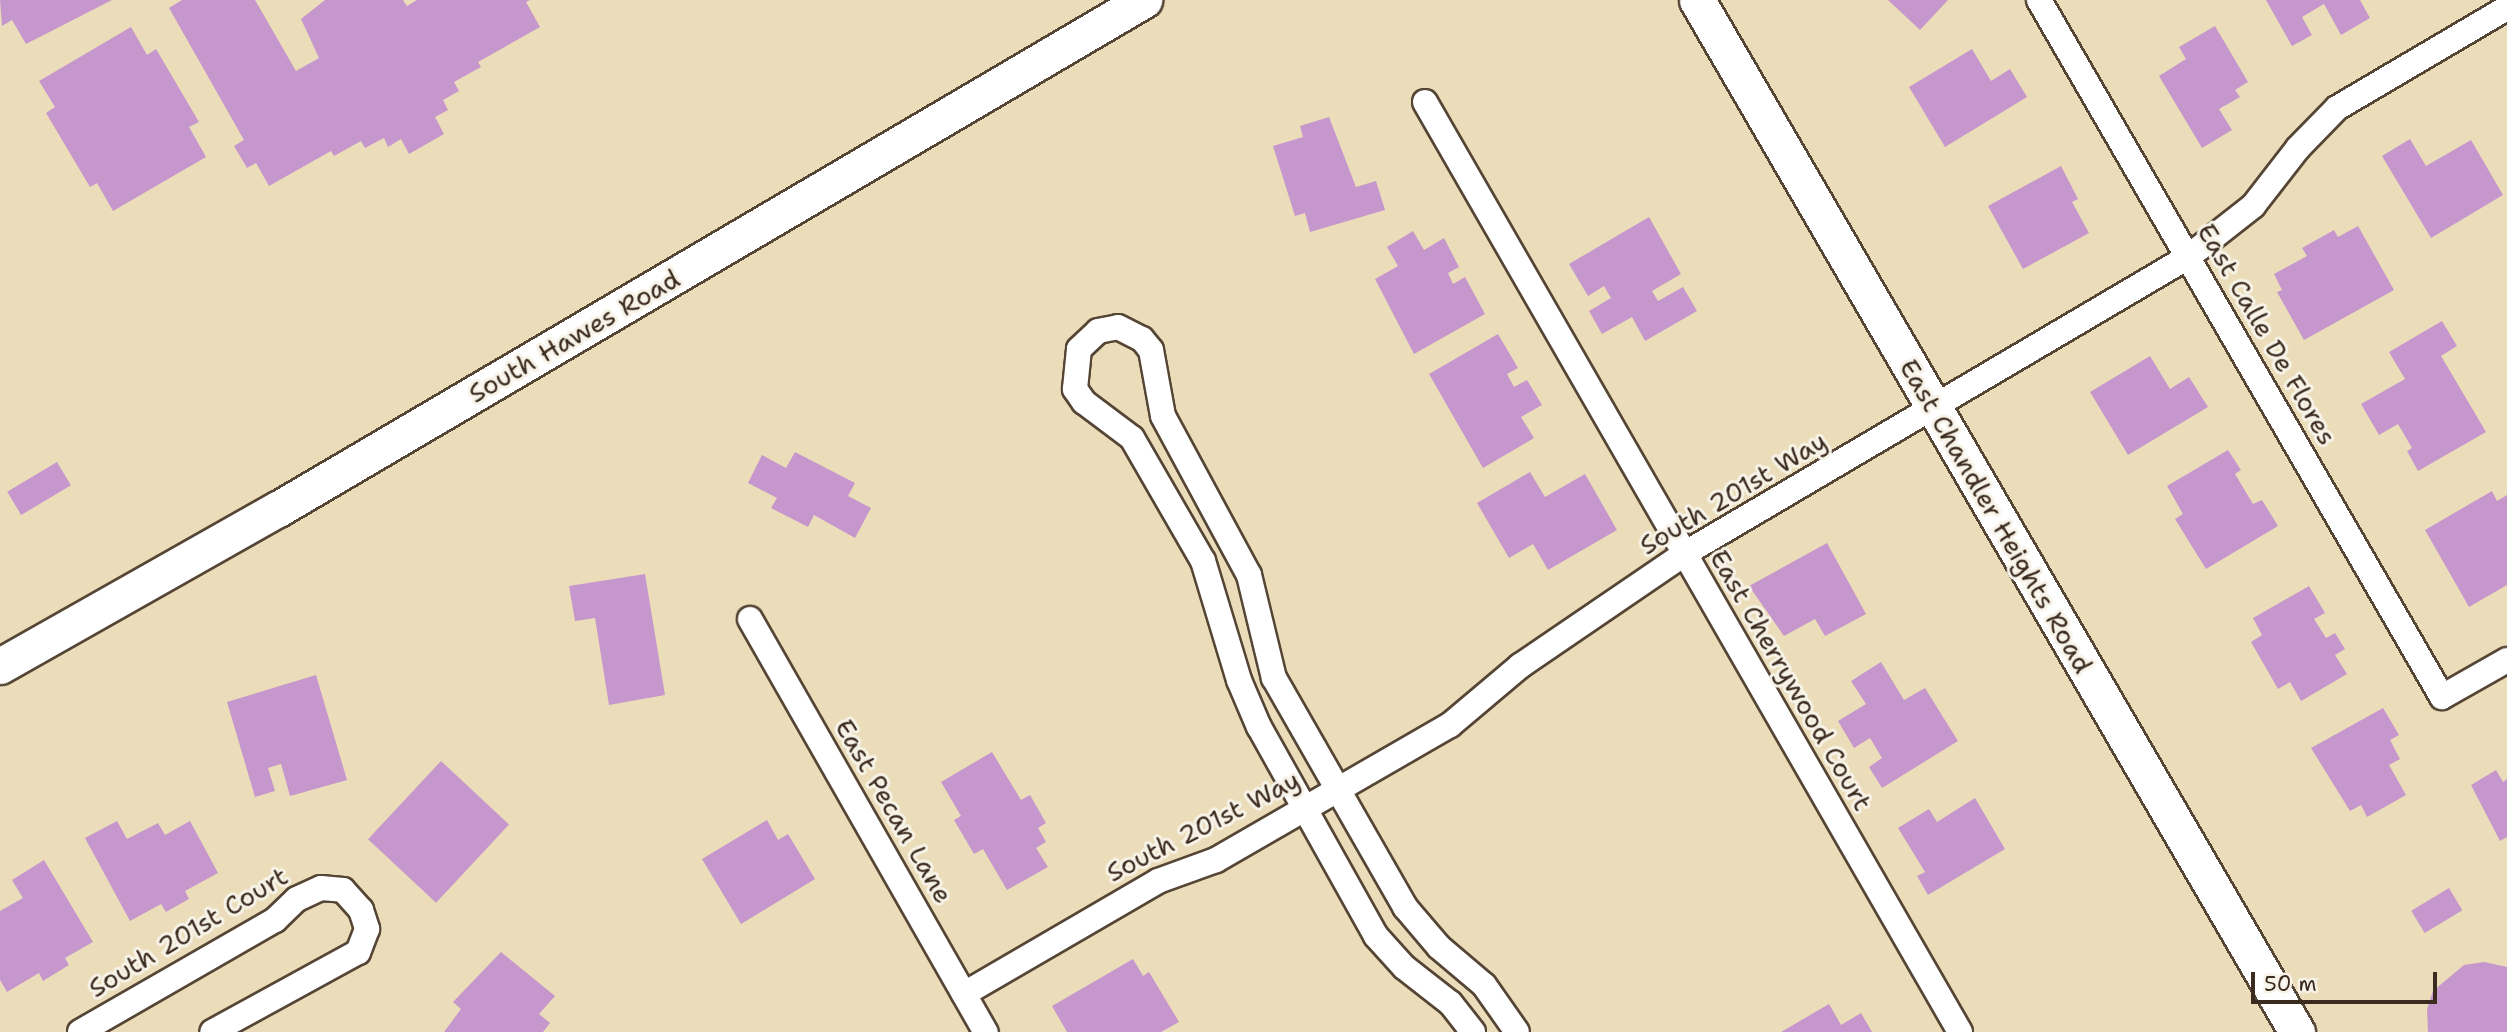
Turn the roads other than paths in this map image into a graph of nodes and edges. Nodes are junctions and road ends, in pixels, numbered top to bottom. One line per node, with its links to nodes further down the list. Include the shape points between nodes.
1 (1144, 0): 13 (main road, South Hawes Road, via 320,485)
2 (1697, 0): 7 (main road, East Chandler Heights Road)
3 (2039, 0): 6 (street, East Calle De Flores)
4 (2507, 8): 6 (street, South 201st Way, via 2337,108 2298,148 2253,206)
5 (1425, 102): 10 (street, East Cherrywood Court)
6 (2188, 257): 7 (street, South 201st Way); 12 (street, East Calle De Flores, via 2442,697)
7 (1933, 407): 10 (street, South 201st Way); 27 (main road, East Chandler Heights Road)
8 (1186, 458): 9 (street); 9 (street, via 1160,407 1151,350 1142,339 1118,327 1098,331 1079,349 1075,389 1084,402 1132,438); 14 (street, via 1249,575)
9 (1156, 476): 15 (street, via 1212,582)
10 (1685, 554): 16 (street, South 201st Way, via 1520,666 1450,725); 26 (street, East Cherrywood Court)
11 (750, 619): 19 (street, East Pecan Lane)
12 (2507, 660)
13 (0, 666)
14 (1274, 678): 15 (street); 16 (street)
15 (1243, 691): 17 (street)
16 (1337, 790): 17 (street, South 201st Way); 18 (street, via 1415,921)
17 (1302, 810): 19 (street, South 201st Way, via 1216,859 1158,880); 20 (street, via 1376,936 1404,967)
18 (1473, 975): 20 (street); 25 (street)
19 (964, 994): 23 (street, East Pecan Lane)
20 (1450, 1003): 24 (street)
21 (80, 1032): 22 (street, South 201st Court, via 275,920 297,899 321,887 343,890 361,910 367,929 358,952)
22 (212, 1032)
23 (986, 1032)
24 (1474, 1032)
25 (1517, 1032)
26 (1960, 1032)
27 (2297, 1032)

